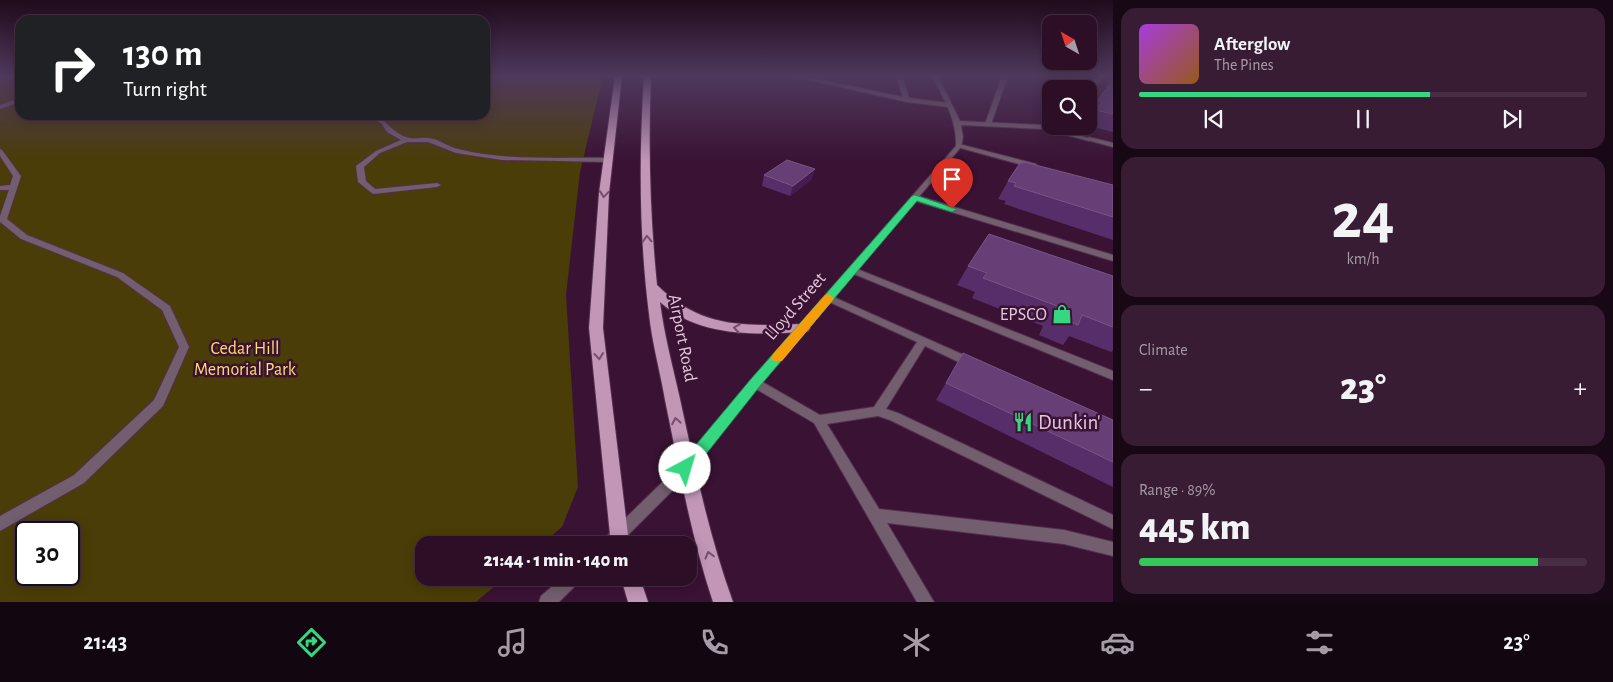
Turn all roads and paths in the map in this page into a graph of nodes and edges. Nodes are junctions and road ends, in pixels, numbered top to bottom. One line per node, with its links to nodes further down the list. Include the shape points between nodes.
1 (615, 104): 15 (main road)
2 (646, 104): 23 (main road, Airport Road, one-way to 2, via 644,172)
3 (941, 104): 5 (street)
4 (995, 104): 8 (street)
5 (949, 105): 7 (street)
6 (379, 120): 11 (street, via 389,131)
7 (958, 123): 8 (street); 13 (street)
8 (988, 124): 9 (street)
9 (1042, 127)
10 (1073, 135): 12 (street)
11 (406, 140): 15 (street, via 429,140 456,150 502,158); 17 (street, via 378,152 360,166 362,182 373,192)
12 (1113, 145)
13 (959, 146): 16 (street); 20 (street, Lloyd Street)
14 (0, 151): 18 (street, via 17,176)
15 (608, 160): 36 (main road, one-way to 36, via 596,328)
16 (1046, 169)
17 (437, 185)
18 (13, 187): 19 (street); 35 (street, via 3,220 24,237 120,275 166,308 184,347 159,403 79,479)
19 (0, 188)
20 (915, 198): 21 (street); 22 (street, Lloyd Street)
21 (1113, 258)
22 (852, 270): 24 (street, Lloyd Street); 28 (street)
23 (652, 287): 25 (main road, one-way to 23, via 755,330 698,320 676,309); 32 (main road, Airport Road, one-way to 23)
24 (829, 298): 25 (street, Lloyd Street); 26 (street)
25 (803, 328): 29 (street, Lloyd Street)
26 (923, 341): 27 (street); 30 (street)
27 (977, 365)
28 (1113, 376)
29 (755, 383): 31 (street); 32 (street, Lloyd Street)
30 (878, 411): 31 (street); 34 (street)
31 (818, 420): 33 (street)
32 (685, 468): 37 (street, Lloyd Street); 43 (main road, Airport Road, one-way to 32)
33 (874, 515): 38 (street, via 1064,537); 44 (street)
34 (1113, 522)
35 (0, 524)
36 (615, 536)
37 (622, 536)
38 (1113, 549)
39 (565, 586): 41 (street)
40 (633, 586): 42 (main road)
41 (548, 602)
42 (638, 602)
43 (723, 602)
44 (926, 602)

